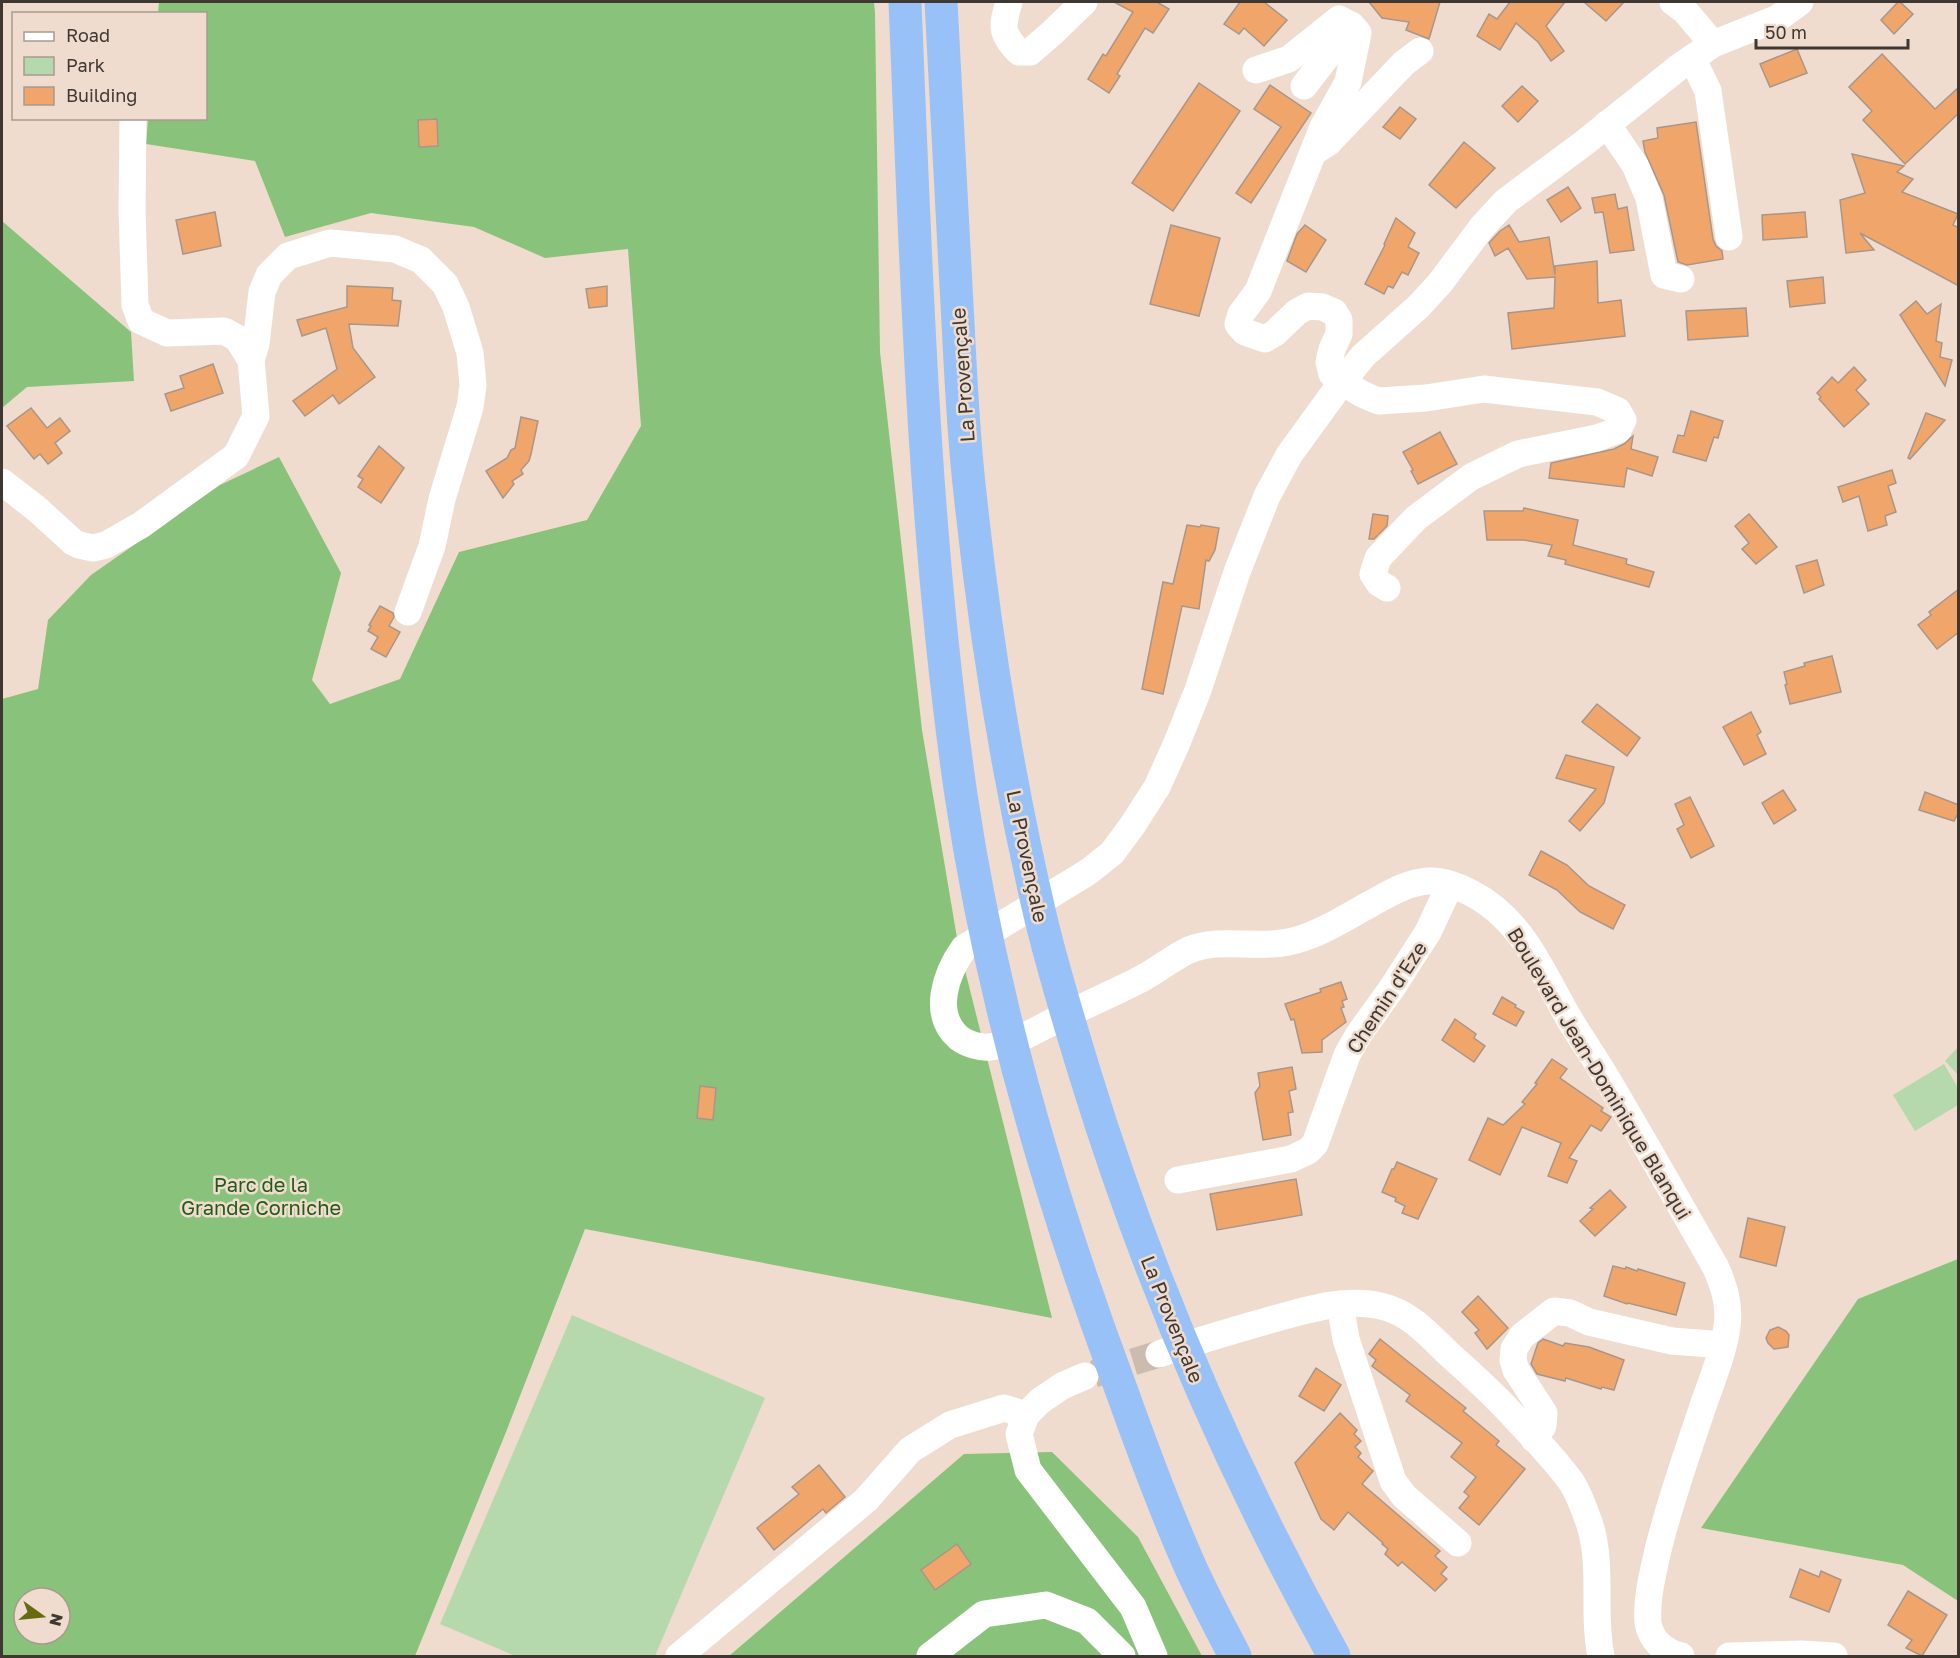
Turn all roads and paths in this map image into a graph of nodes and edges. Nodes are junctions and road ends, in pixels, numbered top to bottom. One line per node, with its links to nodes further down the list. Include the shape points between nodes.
1 (906, 2): 36 (highway, La Provençale, via 934,558 960,787 981,903 1026,1096 1095,1320 1187,1559)
2 (941, 2): 37 (highway, La Provençale, via 969,490 1003,732 1042,921 1103,1131 1174,1327 1222,1437)
3 (1009, 2): 4 (street, via 1003,22 1006,39 1019,52 1030,51)
4 (1084, 2)
5 (1673, 2): 9 (street, via 1685,10)
6 (1800, 2): 9 (street, Boulevard Jean-Dominique Blanqui, via 1778,18)
7 (1351, 25): 10 (street, via 1339,19 1289,59); 11 (street); 14 (street, via 1358,33 1348,82)
8 (1420, 51): 14 (street, via 1329,142)
9 (1702, 51): 13 (street, Boulevard Jean-Dominique Blanqui); 15 (street)
10 (1256, 70)
11 (1304, 87)
12 (133, 120): 17 (street, via 135,305 141,321 167,333 224,330 237,338)
13 (1607, 124): 16 (street, via 1635,165 1649,198 1664,275); 18 (street, Boulevard Jean-Dominique Blanqui, via 1506,201 1440,283)
14 (1312, 153): 18 (street, via 1261,284 1238,324 1245,332 1265,339 1308,306 1334,312 1340,334 1329,362 1332,374)
15 (1729, 237)
16 (1680, 279)
17 (251, 360): 19 (street, via 256,416 236,456 141,525 106,545 93,548 73,542); 21 (street, via 262,292 269,275 288,256 330,243 395,249 421,260 445,284 470,352 473,384 432,546)
18 (1341, 382): 20 (street, via 1378,401 1484,389 1597,402 1618,411 1623,420 1618,430 1597,438 1518,454 1471,477 1416,518 1378,558 1372,574); 22 (street, Boulevard Jean-Dominique Blanqui, via 1288,455 1267,496 1198,690 1157,787 1112,853 1088,872 964,948 954,961 945,987 945,1016 952,1032 963,1041 990,1047 1008,1043 1126,987 1192,949 1289,942 1418,882)
19 (2, 482)
20 (1387, 588)
21 (408, 612)
22 (1450, 885): 23 (street, Chemin d'Eze, via 1428,932 1347,1055 1315,1144 1291,1159); 25 (street, Boulevard Jean-Dominique Blanqui, via 1492,906 1527,944 1715,1266 1728,1310)
23 (1178, 1180)
24 (1340, 1304): 26 (street, via 1208,1337); 29 (street, via 1388,1308 1411,1319); 30 (street, via 1346,1339 1393,1481 1404,1496)
25 (1723, 1345): 29 (street, via 1672,1341 1554,1311 1522,1336 1514,1349 1516,1370 1544,1413 1543,1426); 31 (street, Boulevard Jean-Dominique Blanqui, via 1654,1569 1648,1623 1654,1639)
26 (1159, 1354)
27 (1085, 1376): 28 (street, via 1055,1391)
28 (1026, 1415): 32 (street, via 1004,1408 950,1425 910,1450 867,1500); 35 (street, via 1019,1434 1028,1470 1133,1607)
29 (1534, 1439): 38 (street, via 1573,1485 1590,1527 1597,1573)
30 (1458, 1543)
31 (1670, 1654)
32 (679, 1656)
33 (930, 1656): 34 (street, via 984,1614 1046,1605 1086,1621)
34 (1122, 1656)
35 (1154, 1656)
36 (1234, 1656)
37 (1334, 1656)
38 (1601, 1656)
39 (1729, 1656): 40 (street)
40 (1834, 1656)

